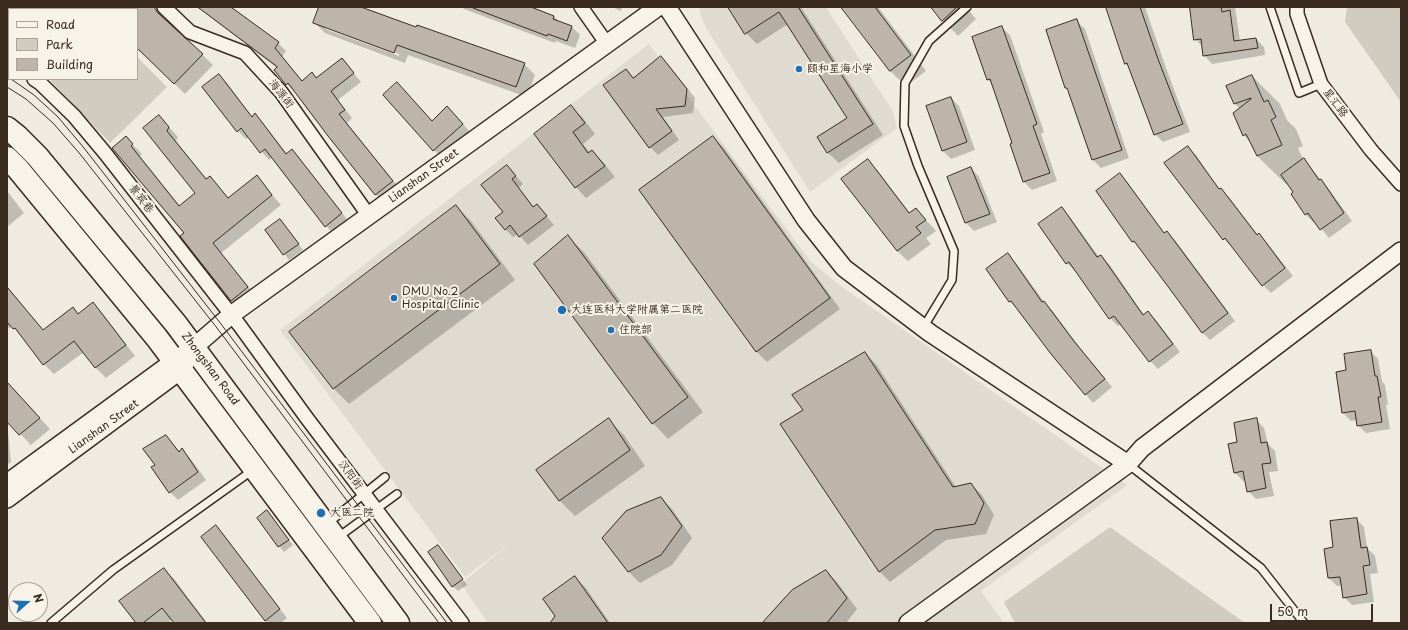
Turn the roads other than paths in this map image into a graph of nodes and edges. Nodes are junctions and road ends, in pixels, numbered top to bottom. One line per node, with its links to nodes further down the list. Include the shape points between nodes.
1 (164, 7): 14 (street, 海源街, via 190,32 245,53 281,92)
2 (581, 7): 8 (street)
3 (658, 7): 8 (street, Lianshan Street)
4 (667, 7): 17 (street, via 806,220 839,262)
5 (967, 7): 17 (lane, via 929,41 905,83 904,126 954,251 952,280)
6 (1270, 7): 10 (lane, via 1299,92)
7 (1297, 7): 10 (street, 星汇路)
8 (607, 44): 14 (street, Lianshan Street)
9 (35, 80): 16 (street, 景宾巷, via 74,116 105,153)
10 (1321, 84): 13 (street, 星汇路, via 1371,150)
11 (7, 128): 18 (highway, Zhongshan Road, via 37,156)
12 (7, 158): 19 (highway, via 157,338)
13 (1401, 184)
14 (368, 216): 16 (street, Lianshan Street)
15 (1401, 251): 20 (street, via 1142,448)
16 (235, 320): 18 (street, Lianshan Street); 24 (street, 汉阳街)
17 (923, 329): 20 (street)
18 (194, 348): 19 (street, Lianshan Street); 28 (highway, Zhongshan Road)
19 (177, 366): 21 (highway); 23 (street, Lianshan Street); 26 (street, Lianshan Street)
20 (1128, 464): 33 (street); 34 (lane, via 1261,568)
21 (254, 469): 30 (lane, via 113,570); 31 (highway)
22 (385, 477): 24 (lane)
23 (7, 483)
24 (365, 494): 27 (street, 汉阳街); 28 (lane)
25 (397, 494): 27 (lane)
26 (7, 499)
27 (376, 510): 28 (lane); 29 (street, 汉阳街)
28 (330, 532): 32 (highway, Zhongshan Road)
29 (458, 622)
30 (51, 623)
31 (370, 623)
32 (398, 623)
33 (908, 623)
34 (1304, 623)

